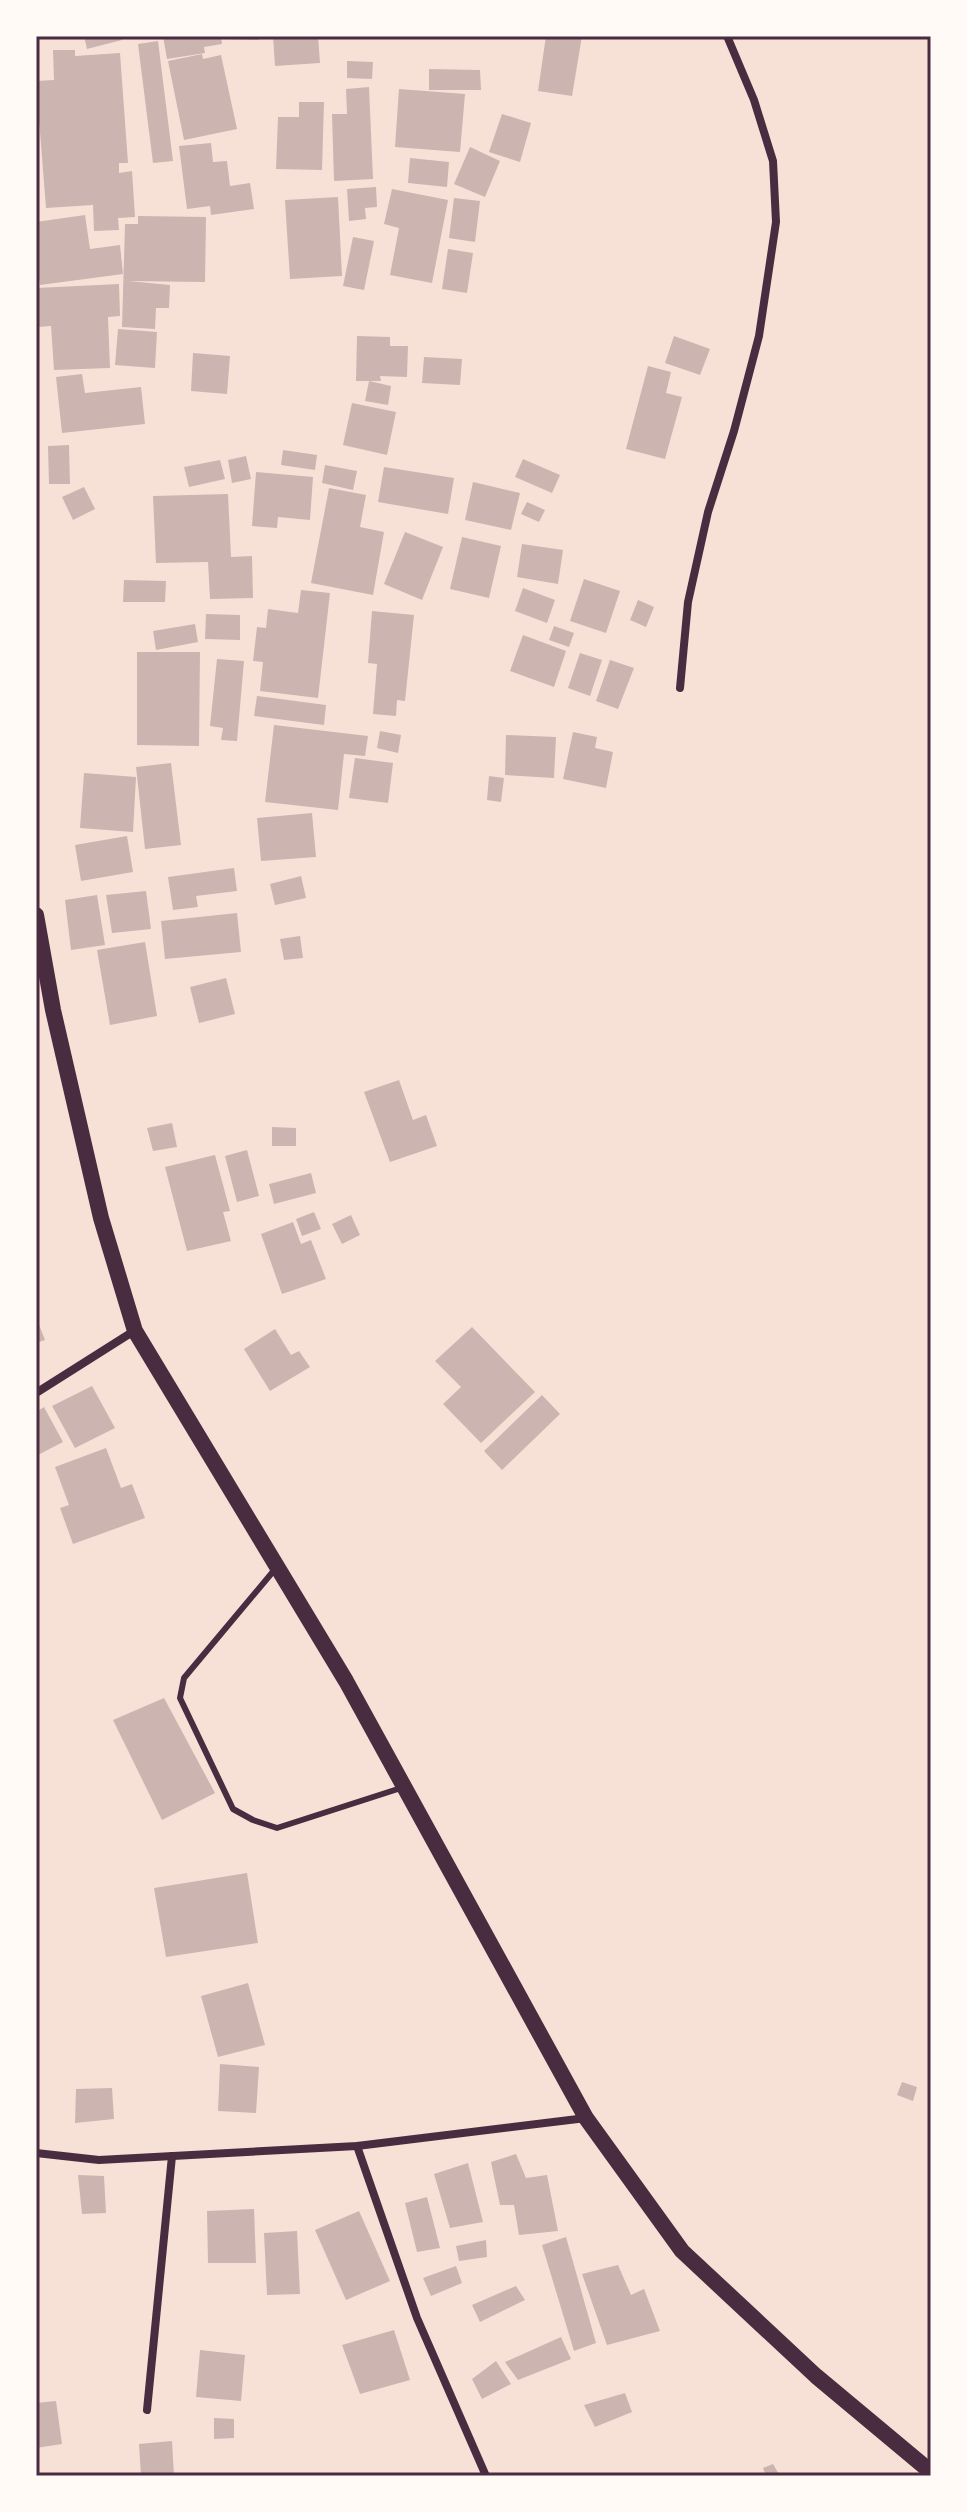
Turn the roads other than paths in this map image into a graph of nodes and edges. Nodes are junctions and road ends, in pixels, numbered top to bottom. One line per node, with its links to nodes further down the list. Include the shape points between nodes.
1 (727, 36): 2 (street, via 773,161 776,222 759,336 688,602)
2 (680, 688)
3 (36, 915): 4 (main road, via 101,1218)
4 (135, 1331): 5 (street); 6 (main road)
5 (36, 1393)
6 (277, 1566): 7 (main road); 7 (lane, via 184,1678 180,1698 233,1809 277,1828)
7 (404, 1787): 8 (main road)
8 (586, 2118): 9 (street); 13 (main road, via 682,2251 816,2376)
9 (357, 2146): 11 (street); 14 (street, via 417,2318)
10 (36, 2153): 11 (street, via 99,2160)
11 (172, 2156): 12 (street)
12 (147, 2410)
13 (931, 2472)
14 (486, 2476)

